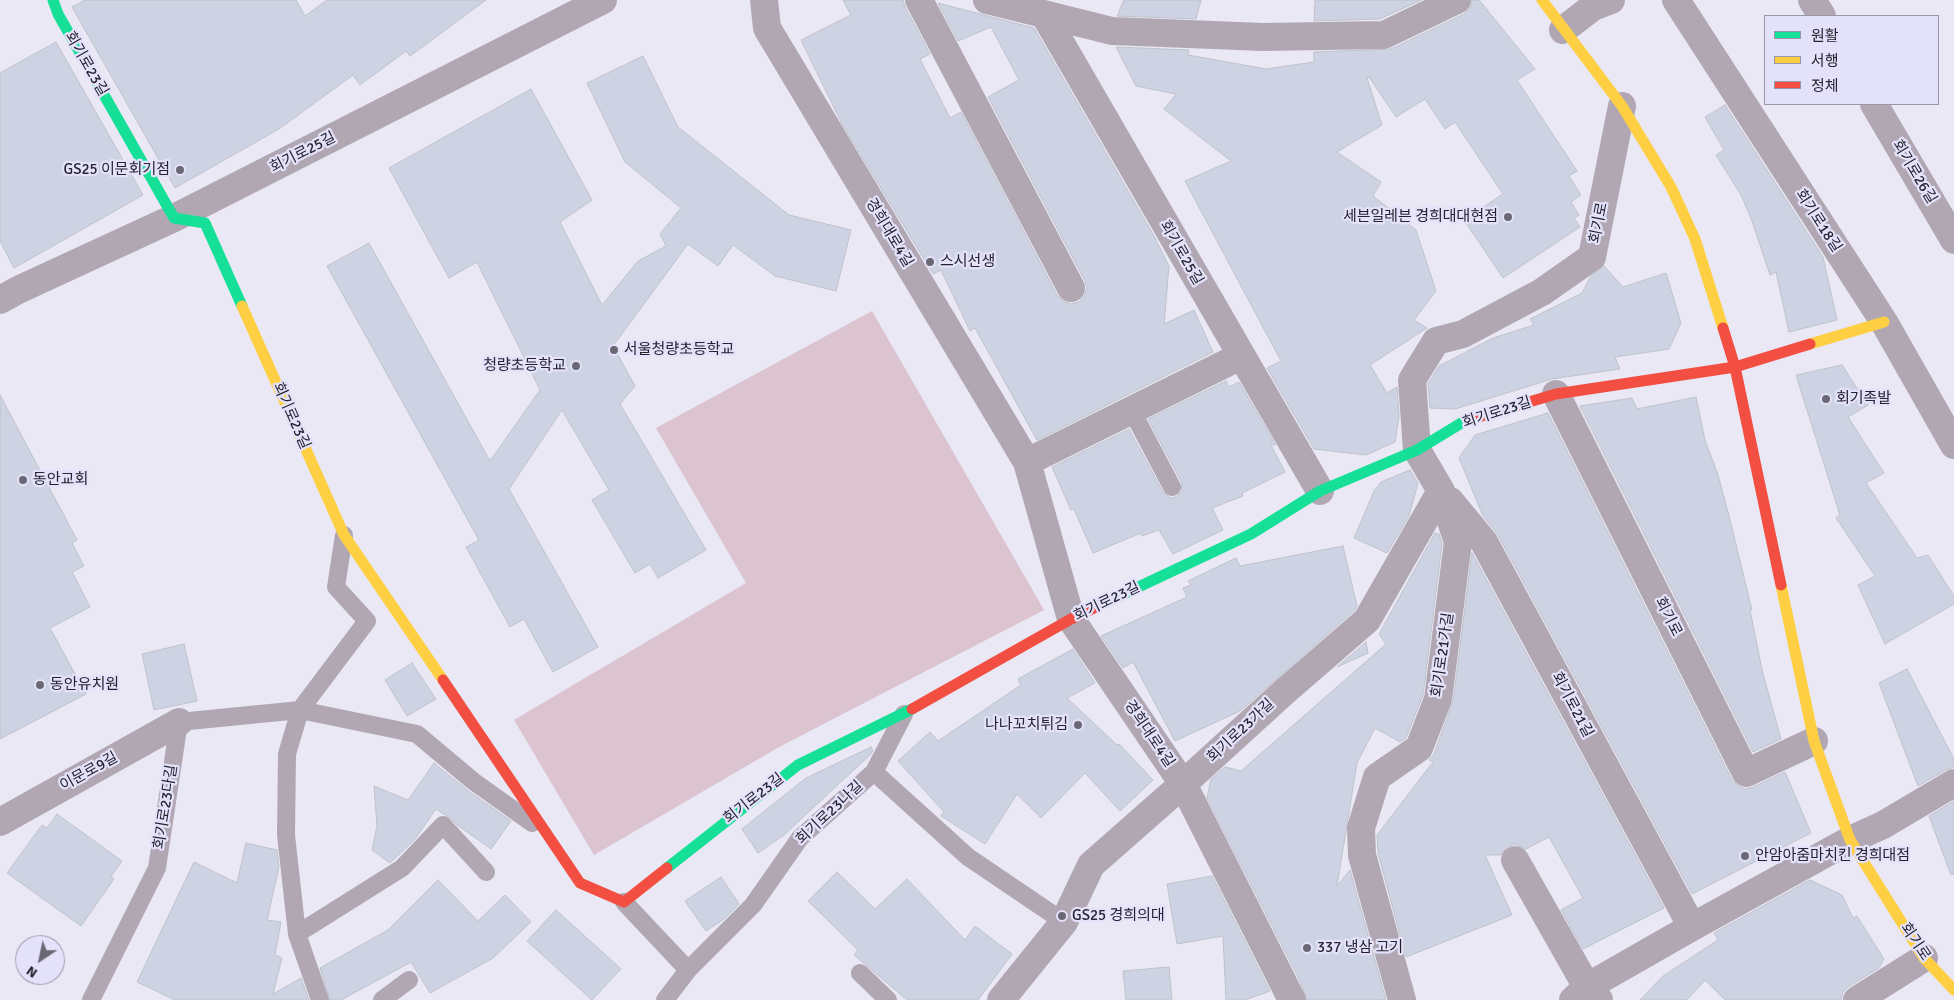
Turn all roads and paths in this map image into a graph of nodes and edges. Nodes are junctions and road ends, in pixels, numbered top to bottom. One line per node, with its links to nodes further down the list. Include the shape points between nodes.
1 (53, 0): 16 (street, 회기로23길)
2 (602, 0): 16 (street, 회기로25길)
3 (764, 0): 27 (street, 경희대로4길, via 767,28 823,138)
4 (919, 0): 18 (street)
5 (987, 0): 11 (street)
6 (1457, 0): 11 (street, via 1384,35 1263,37 1112,31)
7 (1542, 0): 13 (street, 회기로)
8 (1611, 0): 13 (street, via 1593,7)
9 (1676, 0): 20 (street, 회기로18길)
10 (1812, 0): 12 (street)
11 (1044, 14): 21 (street, 회기로25길)
12 (1821, 15)
13 (1563, 30): 15 (street, 회기로)
14 (1875, 105): 17 (street, 회기로26길)
15 (1622, 106): 22 (street, 회기로, via 1671,187 1695,239); 26 (street, 회기로, via 1592,257 1542,292 1463,334 1436,341 1412,380)
16 (174, 218): 19 (street, 회기로25길); 31 (street, 회기로23길, via 205,223)
17 (1954, 240)
18 (1071, 288)
19 (0, 300)
20 (1884, 322): 22 (street); 25 (street, 회기로18길)
21 (1241, 356): 24 (street); 30 (street, 회기로25길)
22 (1735, 366): 23 (street, 회기로23길); 36 (street, 회기로)
23 (1556, 394): 26 (street, 회기로23길, via 1463,422); 36 (street, 회기로, via 1746,773)
24 (1132, 411): 27 (street); 28 (lane)
25 (1954, 445)
26 (1417, 450): 29 (street); 30 (street, 회기로23길)
27 (1021, 466): 32 (street, 경희대로4길)
28 (1172, 487)
29 (1442, 490): 39 (street, 회기로23가길, via 1367,620); 47 (street, 회기로21길, via 1484,542); 62 (street, 회기로21가길, via 1458,542 1438,699 1419,748 1377,777 1361,828 1362,855)
30 (1320, 491): 32 (street, 회기로23길, via 1251,534)
31 (344, 535): 33 (lane, via 336,587 367,621); 41 (street, 회기로23길)
32 (1071, 619): 34 (street, 회기로23길); 39 (street, 경희대로4길)
33 (300, 710): 35 (lane); 41 (lane, 회기로23길, via 417,734 473,780); 48 (lane, via 286,754 286,835)
34 (904, 714): 37 (lane); 45 (street, 회기로23길, via 798,765)
35 (179, 722): 40 (street, 이문로9길); 55 (lane, 회기로23다길, via 157,868)
36 (1814, 741): 42 (street, 회기로)
37 (874, 772): 46 (lane, 회기로23나길, via 968,857); 50 (lane, 회기로23나길, via 800,838 754,905)
38 (1954, 783): 42 (street)
39 (1183, 784): 46 (street, 회기로23가길, via 1091,865); 61 (street, 경희대로4길)
40 (0, 822)
41 (548, 834): 45 (street, 회기로23길, via 580,883)
42 (1850, 840): 47 (street); 49 (street, 회기로)
43 (1515, 860): 54 (street)
44 (486, 872): 48 (lane, via 444,826 402,868)
45 (624, 902): 50 (lane)
46 (1064, 922): 60 (street, 회기로23가길)
47 (1692, 927): 54 (street)
48 (297, 934): 56 (lane)
49 (1924, 958): 53 (street, 회기로); 63 (street)
50 (688, 970): 58 (lane, 회기로23나길)
51 (860, 973): 59 (lane)
52 (409, 980): 57 (lane)
53 (1954, 990)
54 (1586, 996)
55 (91, 1000)
56 (320, 1000)
57 (382, 1000)
58 (665, 1000)
59 (888, 1000)
60 (1001, 1000)
61 (1292, 1000)
62 (1402, 1000)
63 (1858, 1000)

